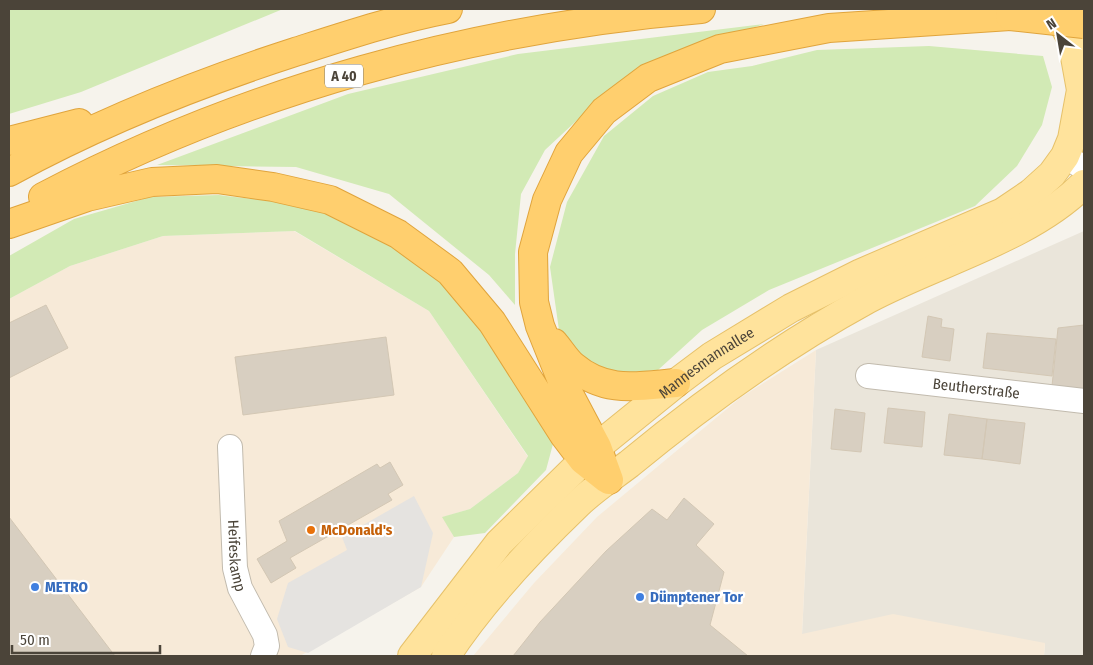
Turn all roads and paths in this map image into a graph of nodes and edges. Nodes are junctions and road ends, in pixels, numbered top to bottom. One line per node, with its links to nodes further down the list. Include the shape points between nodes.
1 (448, 9): 7 (highway, A 40, via 318,44)
2 (701, 9): 12 (highway, A 40, via 566,24 466,43 377,66 278,96 177,135 112,163)
3 (955, 9): 5 (highway)
4 (1055, 9): 9 (main road, Mannesmannallee, via 1072,40 1081,90 1072,139)
5 (1010, 16): 6 (highway, bridge); 14 (highway, via 829,28 720,49 648,78 604,111 575,146 547,200 533,252 534,302)
6 (1084, 24)
7 (139, 108): 8 (highway); 10 (highway, A 40)
8 (9, 140)
9 (1075, 162): 16 (main road, Mannesmannallee, via 1052,174 1003,212 861,273 791,308)
10 (9, 172)
11 (1084, 184): 20 (main road, Mannesmannallee, via 1059,206 1014,233 868,299 797,340 711,398)
12 (9, 216)
13 (9, 224): 19 (highway, via 87,197 152,182 217,179 273,186 330,200 398,234 450,272 492,322 564,435)
14 (540, 326): 16 (highway, via 573,366 598,382 622,388); 19 (highway)
15 (868, 376): 17 (street, Beutherstraße)
16 (676, 382): 19 (main road, Mannesmannallee)
17 (1084, 401)
18 (230, 447): 21 (street, Heifeskamp, via 235,568 240,588 265,635)
19 (590, 453): 20 (highway); 22 (main road, Mannesmannallee, via 499,543)
20 (609, 480): 23 (main road, Mannesmannallee, via 580,502 516,568)
21 (263, 656)
22 (412, 656)
23 (446, 656)

